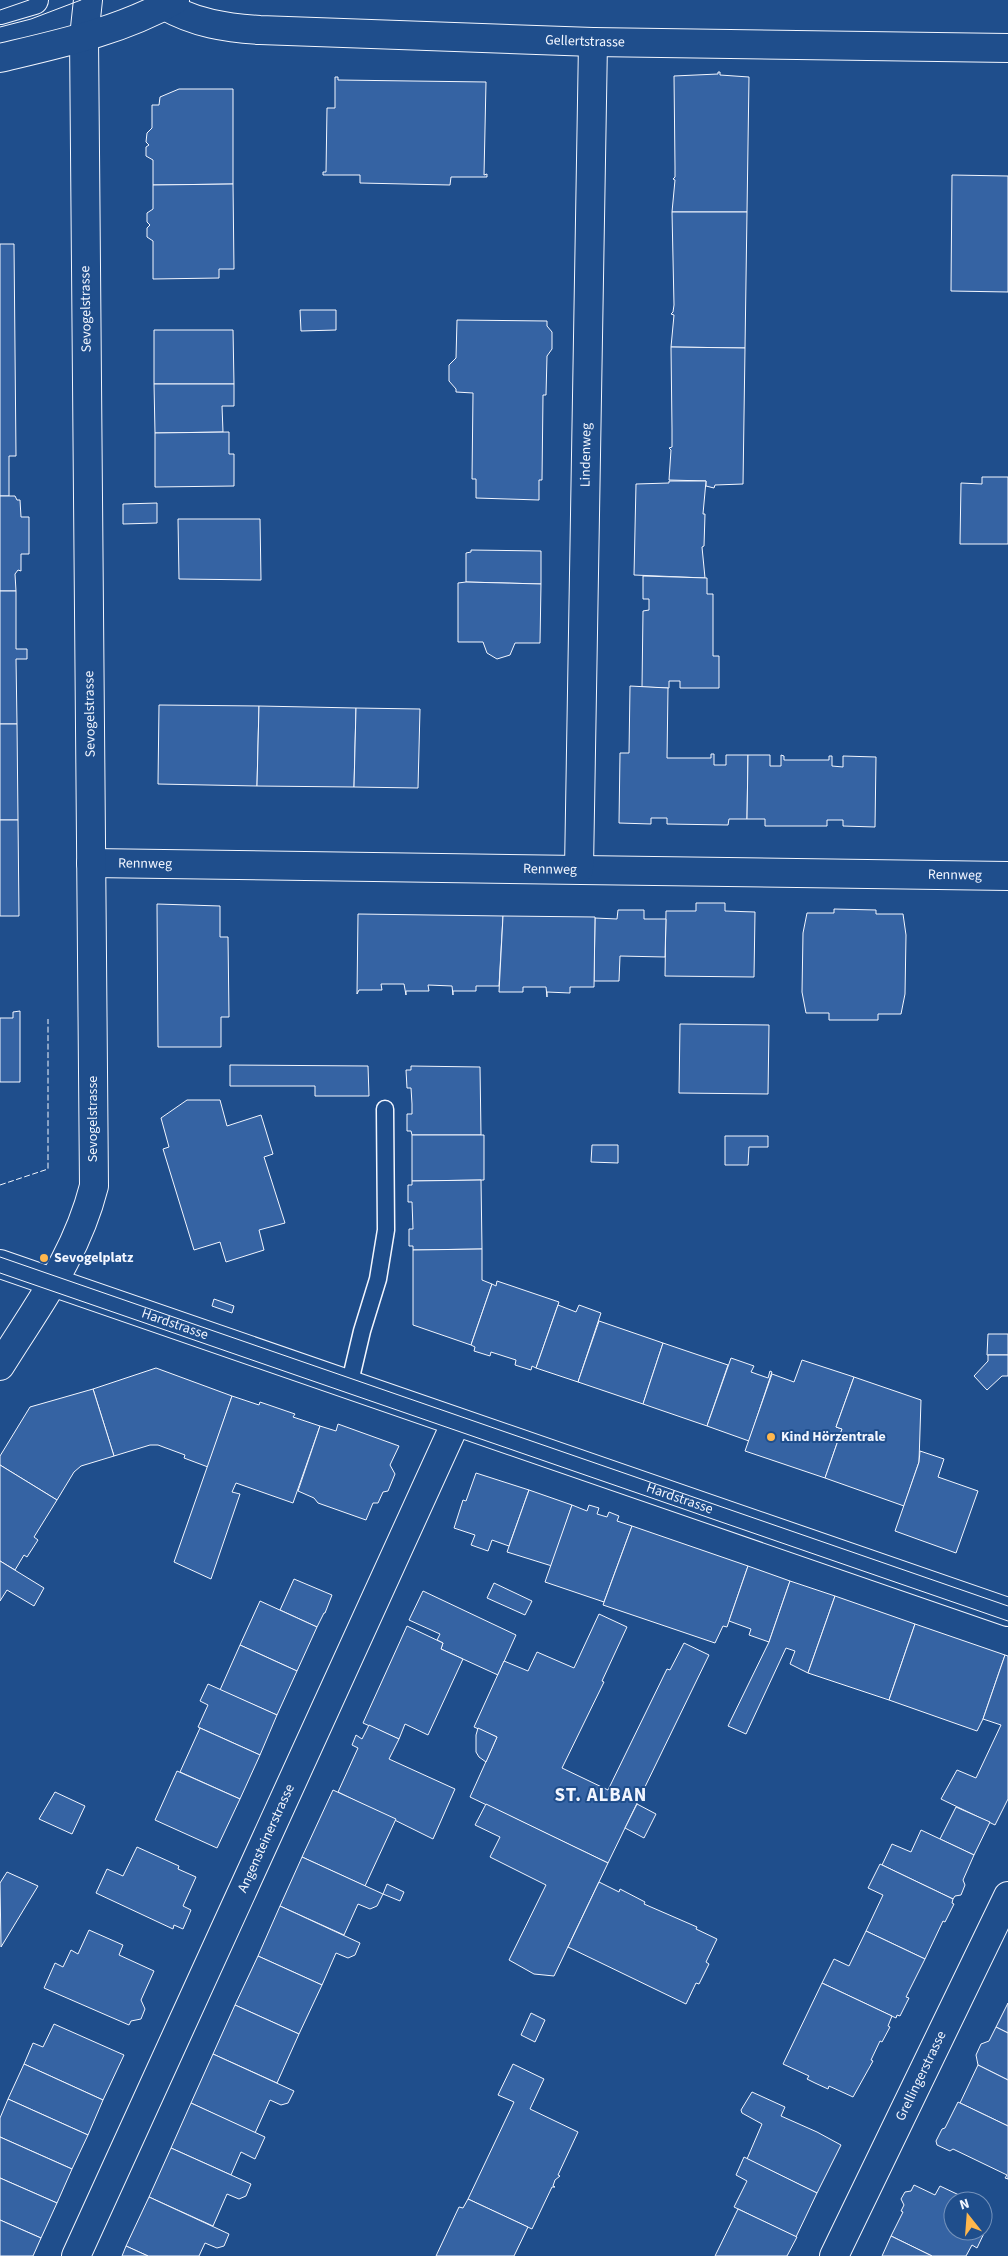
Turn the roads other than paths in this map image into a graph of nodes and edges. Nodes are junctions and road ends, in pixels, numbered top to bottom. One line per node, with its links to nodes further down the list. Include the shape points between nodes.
1 (34, 0): 4 (street)
2 (88, 0): 5 (street, Sevogelstrasse)
3 (163, 1): 5 (street); 6 (street, Gellertstrasse, via 191,18 227,28)
4 (0, 10)
5 (84, 38): 8 (street); 9 (street, Sevogelstrasse)
6 (593, 42): 7 (street, Gellertstrasse); 10 (street, Lindenweg)
7 (1008, 48)
8 (0, 58)
9 (91, 863): 10 (street, Rennweg); 14 (street, Sevogelstrasse, via 94,1186 84,1218)
10 (579, 869): 11 (street, Rennweg)
11 (1008, 876)
12 (385, 1109): 16 (lane, via 386,1230 378,1279)
13 (0, 1264): 14 (street, Hardstrasse)
14 (54, 1282): 15 (street, Sevogelstrasse); 16 (street, Hardstrasse)
15 (0, 1366)
16 (349, 1386): 17 (street, Hardstrasse)
17 (456, 1422): 18 (street, Hardstrasse); 20 (street, Angensteinerstrasse)
18 (1008, 1612)
19 (1008, 1896): 21 (street, Grellingerstrasse)
20 (76, 2256)
21 (834, 2256)

